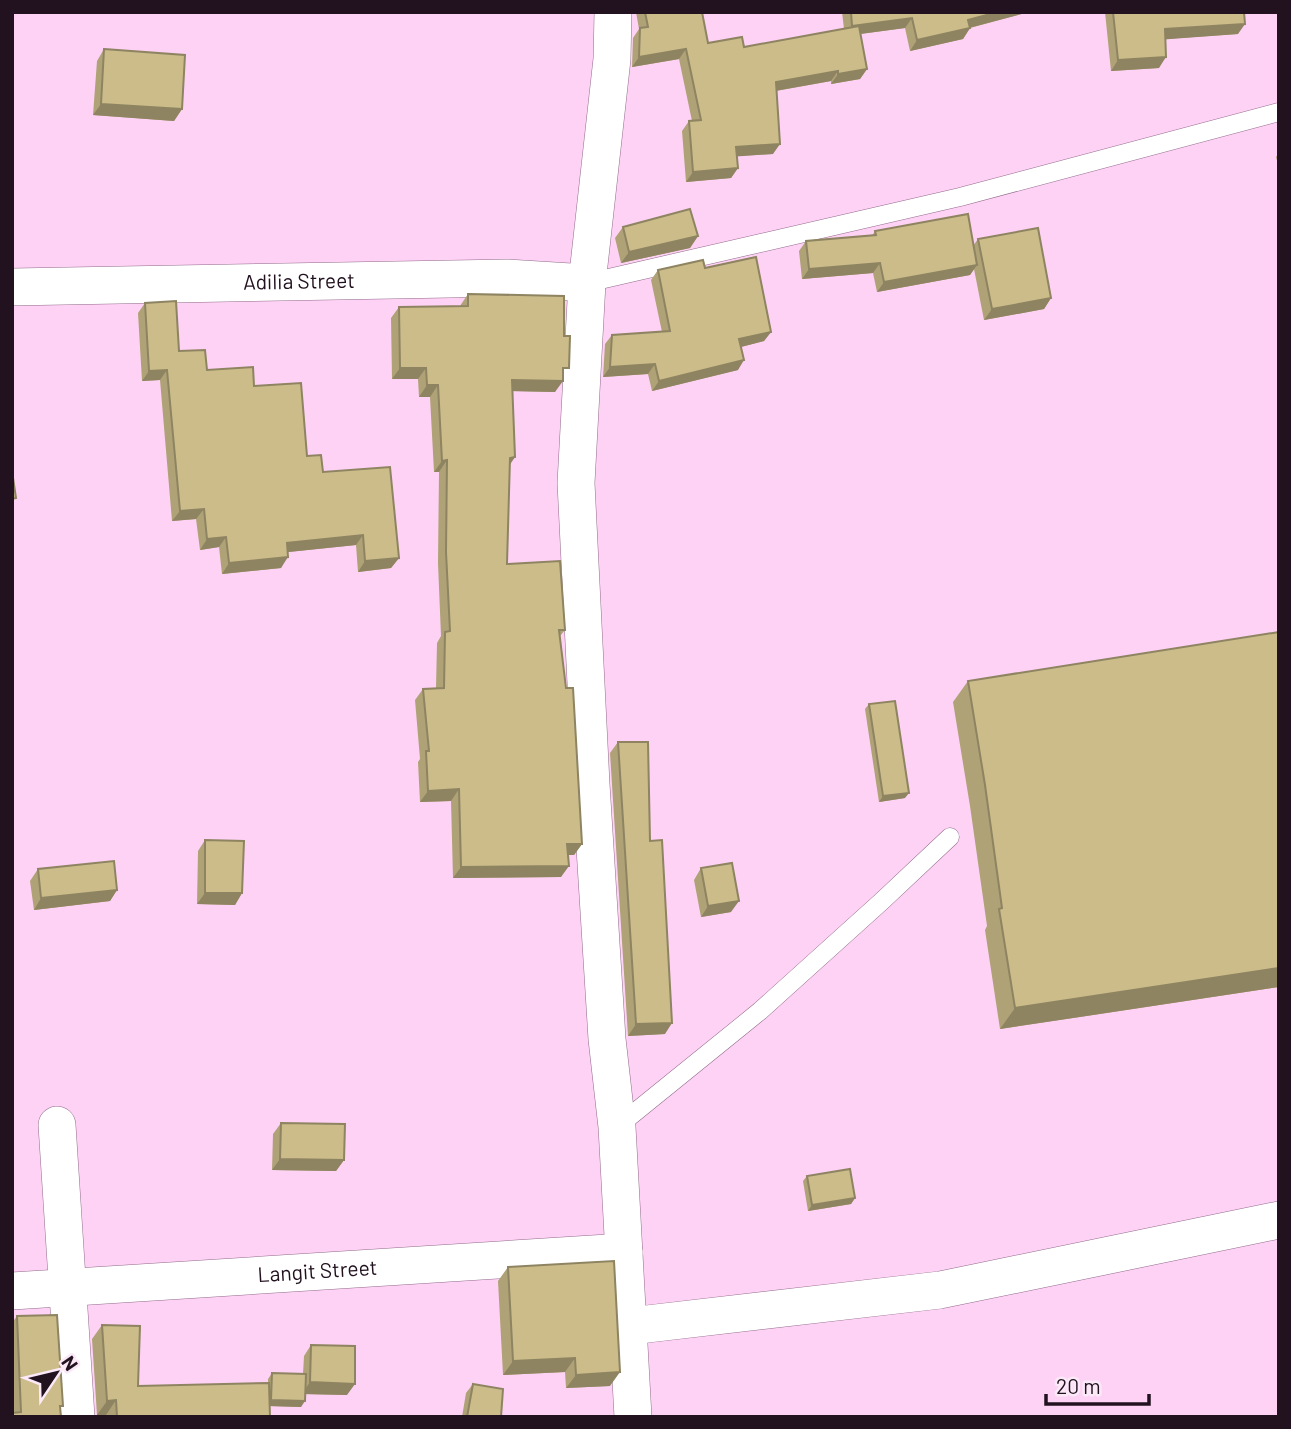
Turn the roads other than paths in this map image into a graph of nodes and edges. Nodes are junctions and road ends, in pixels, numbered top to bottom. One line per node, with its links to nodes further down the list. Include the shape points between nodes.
1 (613, 12): 3 (street)
2 (1279, 113): 3 (lane, via 960,197)
3 (587, 283): 4 (street, Adilia Street, via 507,278); 7 (street, via 576,483 601,951)
4 (12, 288)
5 (950, 837): 7 (lane, via 760,1011)
6 (57, 1125): 10 (street)
7 (617, 1127): 9 (street)
8 (1279, 1220): 12 (street, via 940,1290)
9 (624, 1252): 10 (street, Langit Street); 12 (street)
10 (68, 1288): 11 (street, Langit Street); 13 (street)
11 (12, 1291)
12 (630, 1326): 14 (street)
13 (76, 1417)
14 (633, 1417)

